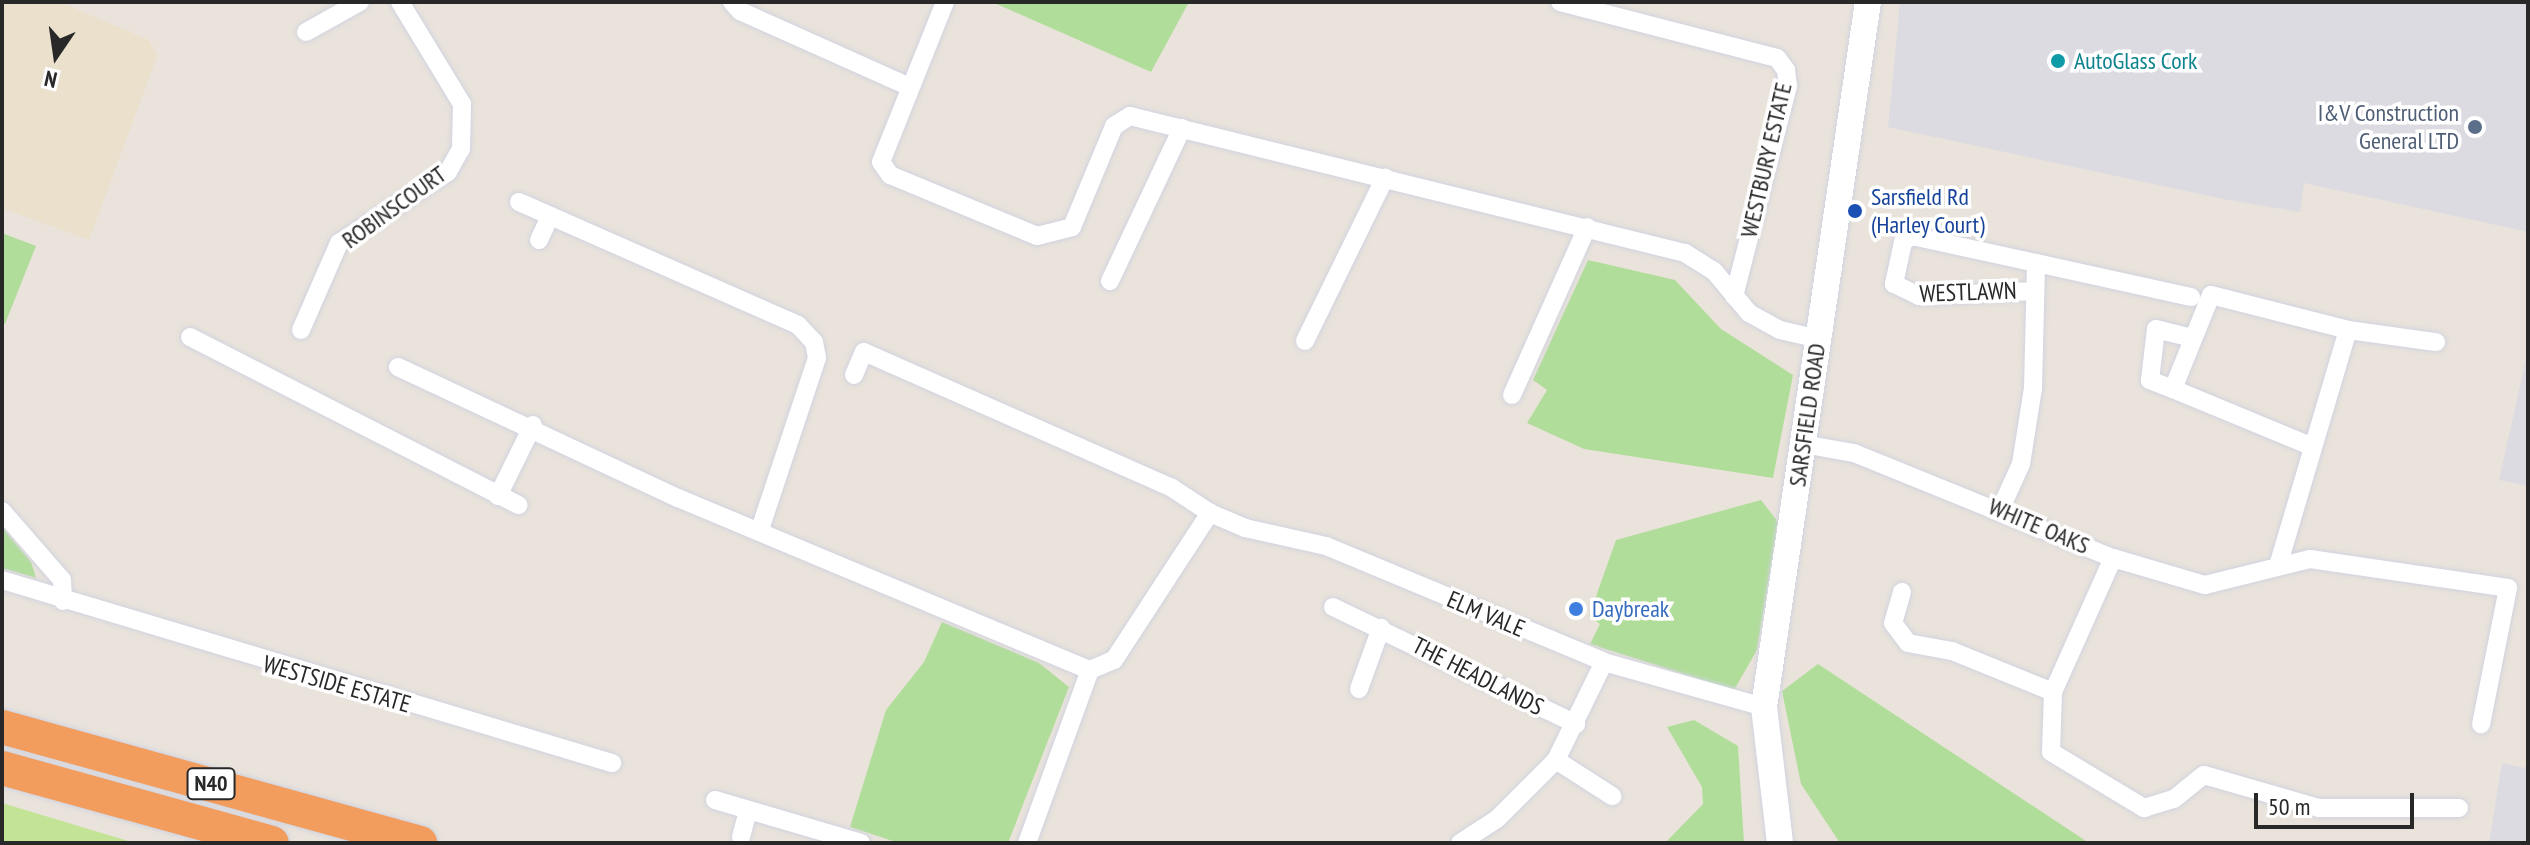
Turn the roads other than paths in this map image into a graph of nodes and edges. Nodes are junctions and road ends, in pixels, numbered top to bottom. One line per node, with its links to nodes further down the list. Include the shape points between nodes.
1 (360, 2): 7 (street)
2 (400, 2): 20 (street, ROBINSCOURT, via 462,104 467,125 461,149 448,172 339,243)
3 (732, 2): 8 (street)
4 (945, 2): 8 (street)
5 (1560, 2): 18 (street, WESTBURY ESTATE, via 1777,58 1786,70 1788,86)
6 (1868, 2): 24 (street, SARSFIELD ROAD)
7 (306, 32)
8 (908, 86): 9 (street, via 883,144 881,162 890,175 1037,236 1072,227 1114,126 1130,116)
9 (1182, 128): 10 (street); 16 (street)
10 (1385, 178): 13 (street); 25 (street)
11 (519, 202): 12 (street)
12 (550, 216): 14 (street); 39 (street, via 798,325 814,342 817,358)
13 (1587, 227): 18 (street, via 1685,253 1714,271); 30 (street)
14 (539, 240)
15 (2036, 263): 17 (street, WESTLAWN); 17 (street, WESTLAWN, via 1912,236 1903,242 1894,284 1919,296); 19 (street, WESTLAWN)
16 (1110, 281)
17 (2035, 291): 36 (street, WESTLAWN, via 2033,388 2021,464)
18 (1734, 296): 24 (street, via 1780,330)
19 (2191, 297)
20 (301, 330)
21 (2348, 330): 23 (street, via 2211,295); 26 (street); 33 (street)
22 (190, 337): 34 (street)
23 (2193, 338): 29 (street); 29 (street, via 2156,329 2150,380)
24 (1818, 339): 32 (street, SARSFIELD ROAD)
25 (1305, 341)
26 (2436, 342)
27 (398, 367): 31 (street)
28 (854, 375): 38 (street, ELM VALE, via 864,352 1172,488)
29 (2173, 389): 33 (street)
30 (1512, 395)
31 (533, 425): 34 (street); 39 (street)
32 (1803, 444): 36 (street, WHITE OAKS, via 1854,453); 51 (street, SARSFIELD ROAD)
33 (2313, 447): 41 (street)
34 (498, 496): 35 (street)
35 (518, 505)
36 (2001, 508): 40 (street, WHITE OAKS)
37 (2, 511): 44 (street, via 62,580)
38 (1210, 513): 47 (street, ELM VALE, via 1245,528 1326,546); 48 (street, via 1114,660)
39 (759, 532): 48 (street)
40 (2113, 558): 41 (street, WHITE OAKS, via 2205,585); 50 (street)
41 (2278, 566): 53 (street, WHITE OAKS, via 2310,559 2508,588)
42 (2, 580): 44 (street, WESTSIDE ESTATE)
43 (1902, 592): 50 (street, via 1893,623 1908,643 1952,651)
44 (63, 601): 56 (street, WESTSIDE ESTATE)
45 (1333, 607): 46 (street, THE HEADLANDS)
46 (1381, 628): 49 (street, THE HEADLANDS); 52 (street, THE HEADLANDS)
47 (1604, 662): 51 (street, ELM VALE); 52 (street)
48 (1090, 670): 68 (street)
49 (1359, 689)
50 (2053, 692): 60 (street, via 2051,752 2144,808 2174,799 2204,775 2319,808)
51 (1764, 707): 63 (street, SARSFIELD ROAD)
52 (1576, 724): 55 (street)
53 (2481, 724)
54 (2, 727): 66 (highway, N40)
55 (1556, 760): 58 (street); 64 (street)
56 (612, 763)
57 (2, 768): 65 (highway, N40)
58 (1612, 796)
59 (715, 800): 61 (street)
60 (2459, 808)
61 (748, 810): 62 (street); 67 (street)
62 (741, 837)
63 (1781, 838)
64 (1467, 841)
65 (272, 843)
66 (420, 843)
67 (861, 843)
68 (1027, 843)

